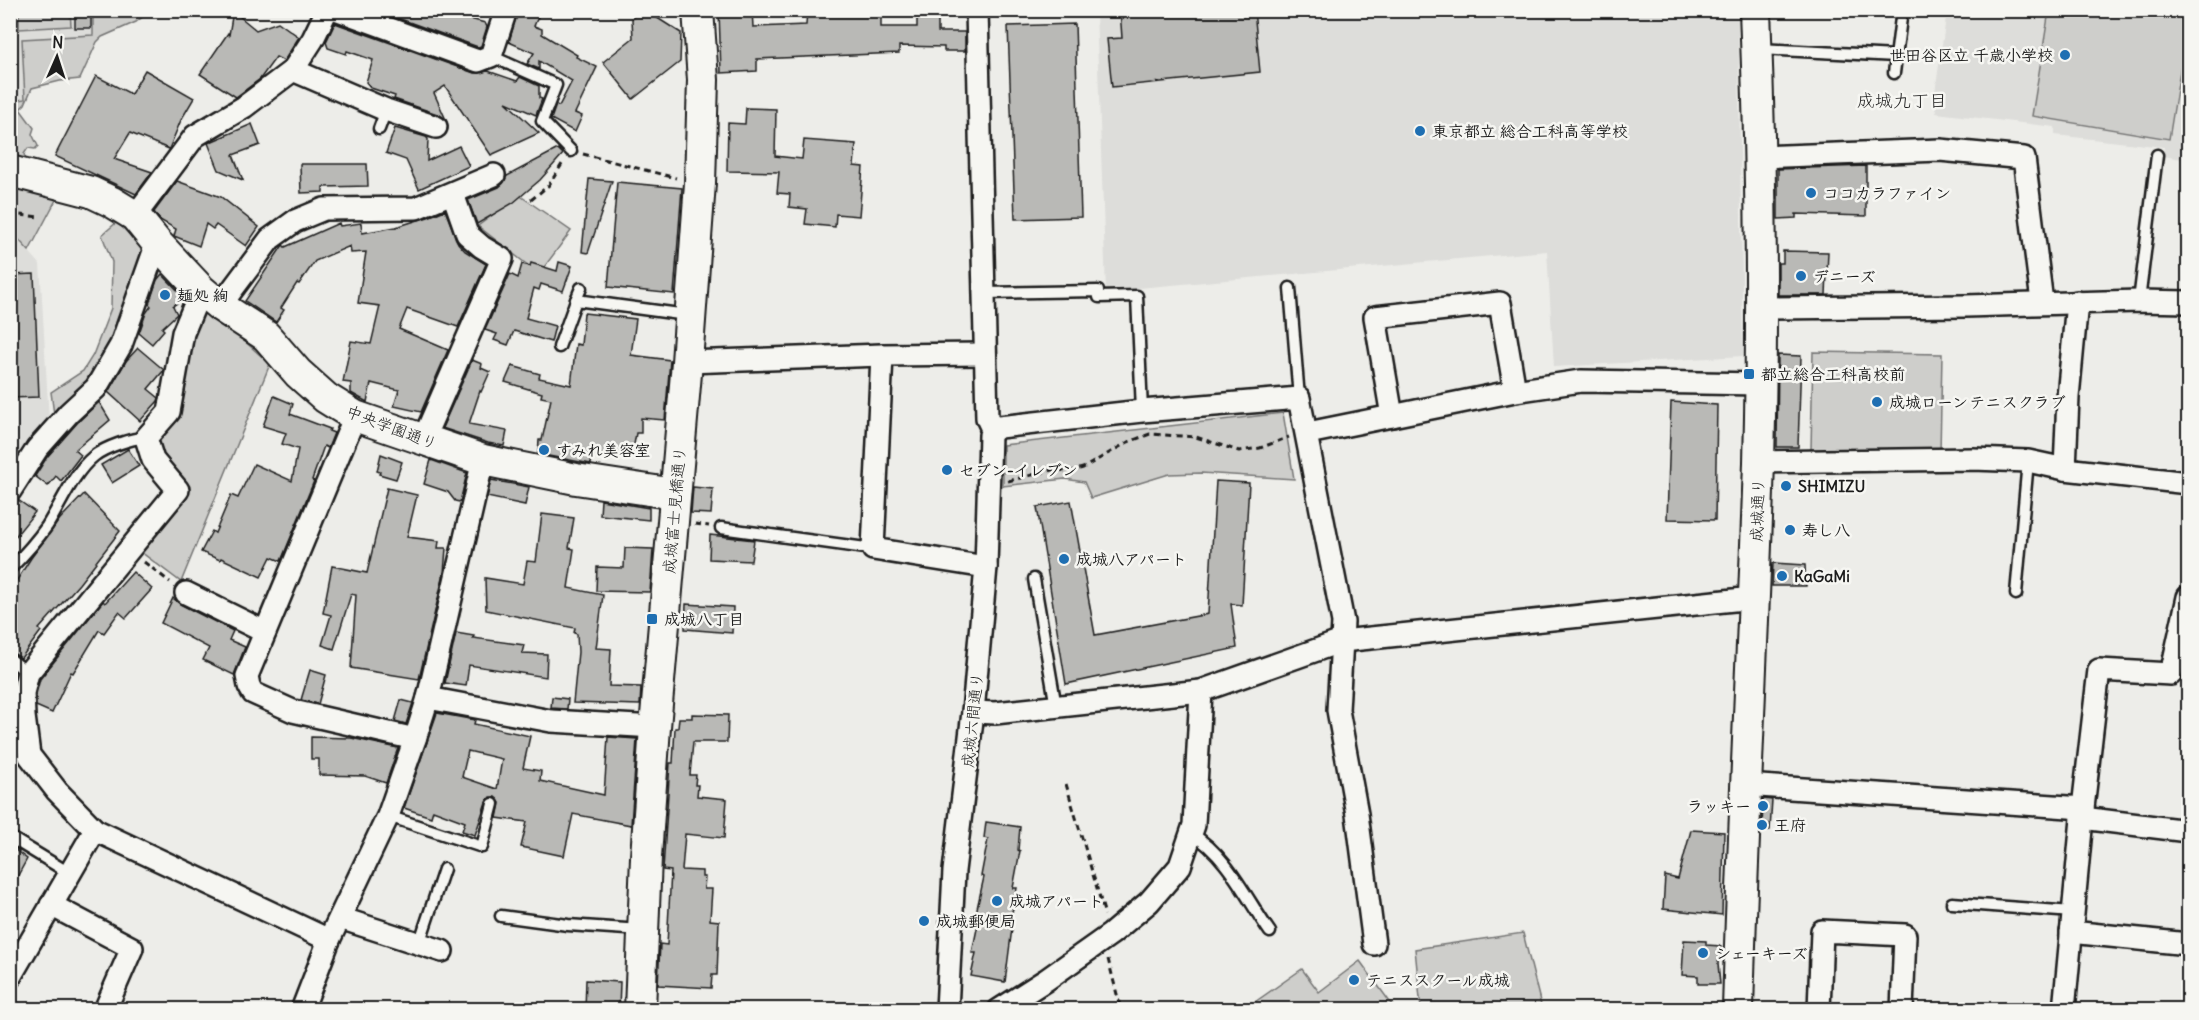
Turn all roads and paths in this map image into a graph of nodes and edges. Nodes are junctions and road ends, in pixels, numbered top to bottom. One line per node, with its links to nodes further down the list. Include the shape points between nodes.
1 (327, 10): 11 (street)
2 (338, 10): 9 (street, via 478,61)
3 (506, 10): 9 (street)
4 (698, 10): 19 (street, 成城富士見橋通り, via 703,80)
5 (977, 10): 28 (street, 成城六間通り)
6 (1755, 10): 8 (street, 成城通り)
7 (1902, 10): 10 (lane)
8 (1756, 49): 10 (lane); 16 (street, 成城通り)
9 (491, 56): 14 (lane, via 556,85 542,121)
10 (1896, 56): 12 (lane)
11 (293, 70): 13 (street, via 383,119); 23 (street, via 195,136)
12 (1894, 73)
13 (436, 127)
14 (571, 151): 19 (path); 21 (path, via 549,185)
15 (2157, 155): 31 (lane)
16 (1760, 157): 32 (street, via 1940,150 2024,158); 35 (street, 成城通り)
17 (10, 171): 23 (street, 中央学園通り, via 91,192)
18 (494, 175): 20 (street)
19 (700, 183): 36 (street, 成城富士見橋通り)
20 (453, 194): 29 (street, via 416,208 324,209 295,221 270,239); 50 (street, via 468,234 502,259)
21 (531, 200)
22 (10, 214): 24 (path)
23 (135, 216): 25 (street, 中央学園通り)
24 (40, 217)
25 (157, 243): 29 (street, 中央学園通り); 57 (street, via 121,345 96,388 37,448)
26 (581, 288): 30 (lane)
27 (1290, 288): 43 (lane)
28 (984, 293): 38 (street, 成城六間通り); 44 (lane, via 1098,291 1099,297 1137,296)
29 (211, 298): 45 (street, 中央学園通り, via 266,336 298,373 326,398); 49 (street, via 183,333 169,412)
30 (576, 300): 36 (lane); 37 (lane)
31 (2139, 301): 33 (street); 34 (street)
32 (2042, 302): 33 (street); 35 (street)
33 (2077, 302): 54 (street)
34 (2188, 302)
35 (1761, 308): 41 (street, 成城通り)
36 (690, 316): 40 (street, 成城富士見橋通り)
37 (559, 346)
38 (986, 354): 39 (street); 47 (street, 成城六間通り, via 987,418)
39 (882, 355): 40 (street); 60 (street)
40 (687, 362): 58 (street, 成城富士見橋通り)
41 (1760, 384): 42 (street, via 1581,381); 53 (street, 成城通り)
42 (1515, 391): 46 (street); 46 (street, via 1500,303 1375,317)
43 (1299, 398): 44 (street); 48 (street)
44 (1142, 411): 47 (street, via 999,427)
45 (355, 416): 50 (street, 中央学園通り); 69 (street)
46 (1392, 416): 48 (street)
47 (993, 431): 62 (street, 成城六間通り)
48 (1301, 434): 55 (path, via 1246,451 1196,437 1150,434 1083,468); 70 (street, via 1343,622)
49 (146, 438): 61 (street, via 153,460 178,490); 63 (lane, via 136,437 94,456 45,528)
50 (423, 440): 51 (street, 中央学園通り)
51 (483, 460): 58 (street, 中央学園通り); 74 (street)
52 (2028, 461): 53 (street); 54 (street); 66 (lane)
53 (1759, 462): 68 (street, 成城通り)
54 (2065, 469): 56 (street)
55 (1000, 481)
56 (2188, 483)
57 (10, 491)
58 (675, 494): 77 (street, 成城富士見橋通り)
59 (721, 528): 60 (lane)
60 (873, 549): 62 (street)
61 (128, 551): 65 (path); 72 (street)
62 (986, 567): 76 (street, 成城六間通り)
63 (10, 569)
64 (1034, 579): 75 (lane)
65 (186, 593): 69 (street)
66 (2016, 594)
67 (2188, 597): 82 (street, via 2171,674 2099,670)
68 (1753, 598): 70 (street); 80 (street, 成城通り)
69 (265, 633): 78 (street, via 248,676 253,693 293,711)
70 (1342, 641): 73 (street); 100 (street, via 1338,710)
71 (10, 659): 72 (lane)
72 (28, 673): 84 (street, via 23,693 30,755 57,791)
73 (1201, 691): 75 (street); 86 (street)
74 (428, 698): 77 (street, via 551,721); 78 (street)
75 (1056, 707): 76 (street)
76 (974, 712): 108 (street, 成城六間通り, via 954,871)
77 (656, 728): 95 (street, 成城富士見橋通り)
78 (415, 739): 83 (street)
79 (1066, 784): 97 (path)
80 (1745, 784): 82 (street); 111 (street, 成城通り)
81 (493, 804): 83 (lane, via 482,847)
82 (2082, 813): 85 (street); 94 (street)
83 (388, 816): 93 (street)
84 (95, 830): 89 (street); 98 (street)
85 (2188, 831)
86 (1191, 833): 96 (lane, via 1215,853 1243,887 1246,898); 97 (street, via 1180,866 1149,902)
87 (10, 837): 89 (lane)
88 (444, 869): 99 (lane)
89 (69, 873): 91 (street)
90 (1952, 903): 94 (lane)
91 (51, 905): 103 (street); 105 (street, via 132,948)
92 (501, 916): 95 (lane)
93 (340, 918): 98 (street); 99 (street)
94 (2072, 922): 101 (street); 114 (street)
95 (643, 930): 107 (street, 成城富士見橋通り)
96 (1270, 932)
97 (1110, 934): 109 (street); 110 (path, via 1106,953)
98 (329, 940): 106 (street)
99 (419, 944): 102 (street)
100 (1374, 944)
101 (2188, 944)
102 (442, 951)
103 (17, 953): 104 (street)
104 (10, 977)
105 (105, 1010)
106 (303, 1010)
107 (639, 1010)
108 (947, 1010)
109 (999, 1010)
110 (1121, 1010)
111 (1737, 1010)
112 (1819, 1010): 113 (street, via 1822,931 1905,935)
113 (1902, 1010)
114 (2064, 1010)

